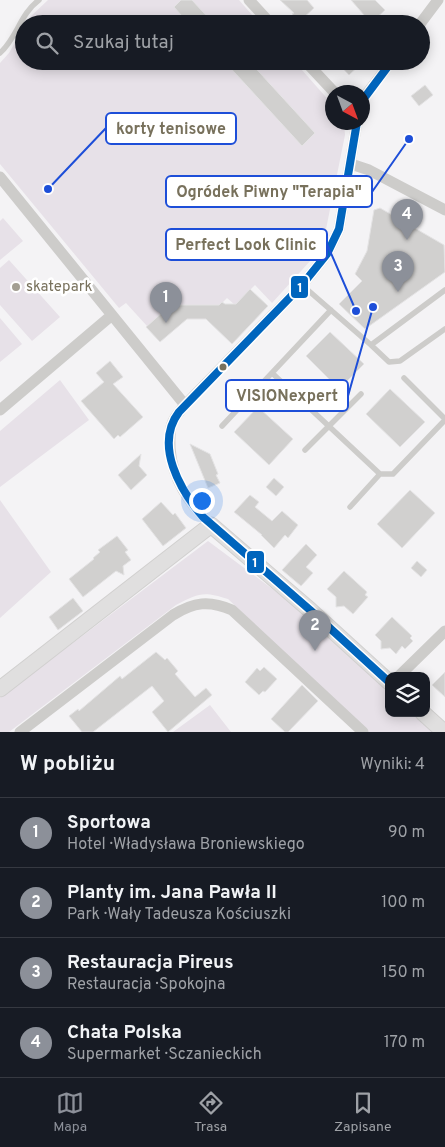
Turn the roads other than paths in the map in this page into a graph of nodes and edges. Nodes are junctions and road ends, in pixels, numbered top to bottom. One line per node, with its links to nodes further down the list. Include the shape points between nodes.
1 (40, 0): 4 (lane)
2 (249, 0): 5 (street)
3 (438, 0): 6 (street)
4 (24, 15)
5 (263, 15)
6 (427, 15)
7 (15, 31): 8 (lane)
8 (0, 53)
9 (313, 70): 11 (street)
10 (385, 70): 12 (street)
11 (327, 85)
12 (370, 90)
13 (355, 130): 14 (street)
14 (351, 164): 16 (street, via 369,170); 17 (street, via 339,229 327,254)
15 (0, 177): 20 (street)
16 (445, 210)
17 (302, 285): 19 (lane); 26 (street)
18 (445, 290): 22 (lane)
19 (331, 310): 22 (lane); 23 (lane)
20 (112, 315): 26 (street); 27 (street)
21 (445, 329): 22 (lane, via 400,361 389,362)
22 (371, 345)
23 (272, 373): 29 (lane); 30 (lane)
24 (404, 378): 28 (lane)
25 (361, 394): 30 (lane)
26 (185, 405): 34 (street, via 171,429 174,474)
27 (0, 410)
28 (445, 419): 32 (lane, via 393,474)
29 (222, 426)
30 (329, 426): 31 (lane); 32 (lane)
31 (305, 450)
32 (380, 474): 33 (lane)
33 (350, 507)
34 (210, 525): 37 (street); 38 (street)
35 (445, 631): 36 (street)
36 (403, 672)
37 (385, 678)
38 (0, 688)
39 (427, 717): 42 (street)
40 (20, 732): 41 (street, via 173,615 188,606 204,603 219,604 232,610)
41 (364, 732)
42 (444, 732)

